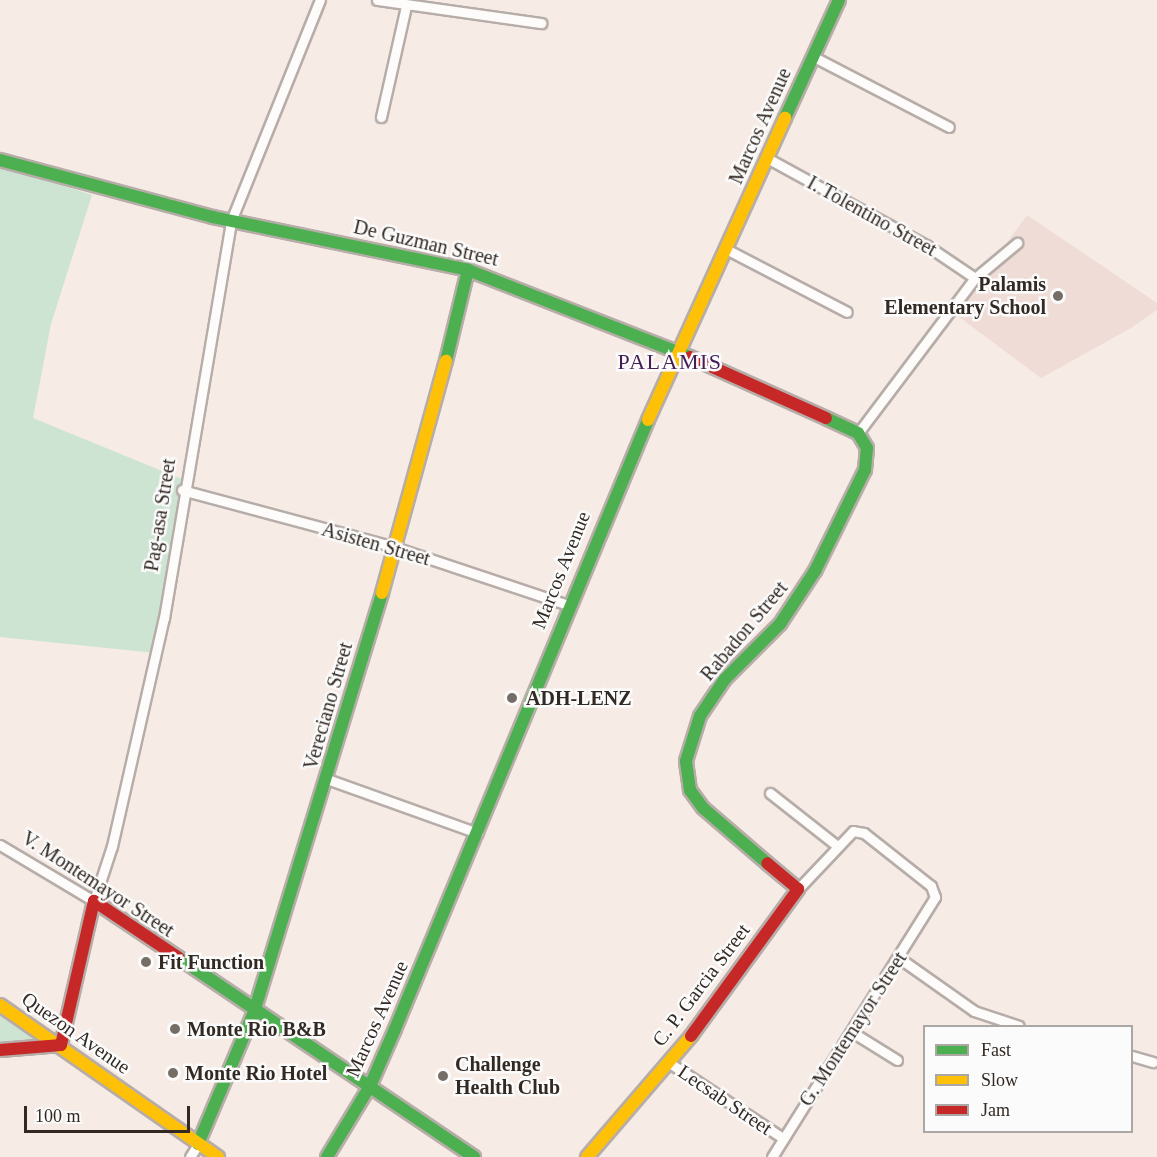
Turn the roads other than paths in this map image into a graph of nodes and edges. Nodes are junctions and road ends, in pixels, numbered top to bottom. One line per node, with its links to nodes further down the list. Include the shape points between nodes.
1 (320, 0): 11 (street, Pag-asa Street)
2 (377, 0): 4 (street)
3 (840, 0): 6 (street, Marcos Avenue)
4 (406, 6): 5 (street); 7 (street)
5 (541, 23)
6 (812, 56): 8 (street); 9 (street, Marcos Avenue)
7 (381, 117)
8 (949, 127)
9 (767, 158): 13 (street, Marcos Avenue); 15 (street, I. Tolentino Street, via 890,224)
10 (0, 160): 11 (street, De Guzman Street)
11 (231, 221): 14 (street, De Guzman Street); 19 (street, Pag-asa Street)
12 (1017, 243): 15 (street)
13 (726, 249): 16 (street); 17 (street, Marcos Avenue)
14 (468, 270): 17 (street, De Guzman Street); 20 (street, Vereciano Street, via 432,422)
15 (975, 278): 18 (street)
16 (847, 312)
17 (678, 352): 18 (street, De Guzman Street); 21 (street, Marcos Avenue)
18 (858, 433): 27 (street, Rabadon Street, via 867,448 865,470 815,571 780,624 725,679 700,716 686,761 690,790 703,808)
19 (182, 490): 20 (street, Asisten Street); 28 (street, Pag-asa Street, via 164,618 112,846)
20 (394, 547): 21 (street, Asisten Street); 22 (street, Vereciano Street)
21 (568, 605): 24 (street, Marcos Avenue)
22 (327, 779): 24 (street); 32 (street, Vereciano Street)
23 (770, 793): 26 (street)
24 (478, 833): 41 (street, Marcos Avenue)
25 (0, 845): 28 (street, V. Montemayor Street)
26 (836, 845): 27 (street, C. P. Garcia Street); 29 (street, C. P. Garcia Street, via 845,836 864,833 931,886)
27 (798, 889): 39 (street, C. P. Garcia Street)
28 (94, 901): 32 (street, V. Montemayor Street); 35 (street, Pag-asa Street)
29 (934, 902): 30 (street, G. Montemayor Street)
30 (899, 958): 33 (street, via 975,1011); 34 (street, G. Montemayor Street)
31 (0, 1005): 35 (street, Quezon Avenue)
32 (254, 1012): 41 (street, V. Montemayor Street); 43 (street, Vereciano Street)
33 (1016, 1025)
34 (852, 1032): 38 (street); 42 (street, G. Montemayor Street)
35 (61, 1045): 36 (street); 43 (street, Quezon Avenue)
36 (0, 1050)
37 (1133, 1057): 40 (street)
38 (897, 1060)
39 (668, 1062): 42 (street, Lecsab Street); 48 (street, C. P. Garcia Street)
40 (1153, 1062)
41 (370, 1086): 44 (street, V. Montemayor Street); 47 (street, Marcos Avenue)
42 (783, 1138): 49 (street, G. Montemayor Street)
43 (198, 1144): 45 (street); 46 (street, Quezon Avenue)
44 (470, 1156)
45 (190, 1157)
46 (218, 1157)
47 (327, 1157)
48 (587, 1157)
49 (772, 1157)

